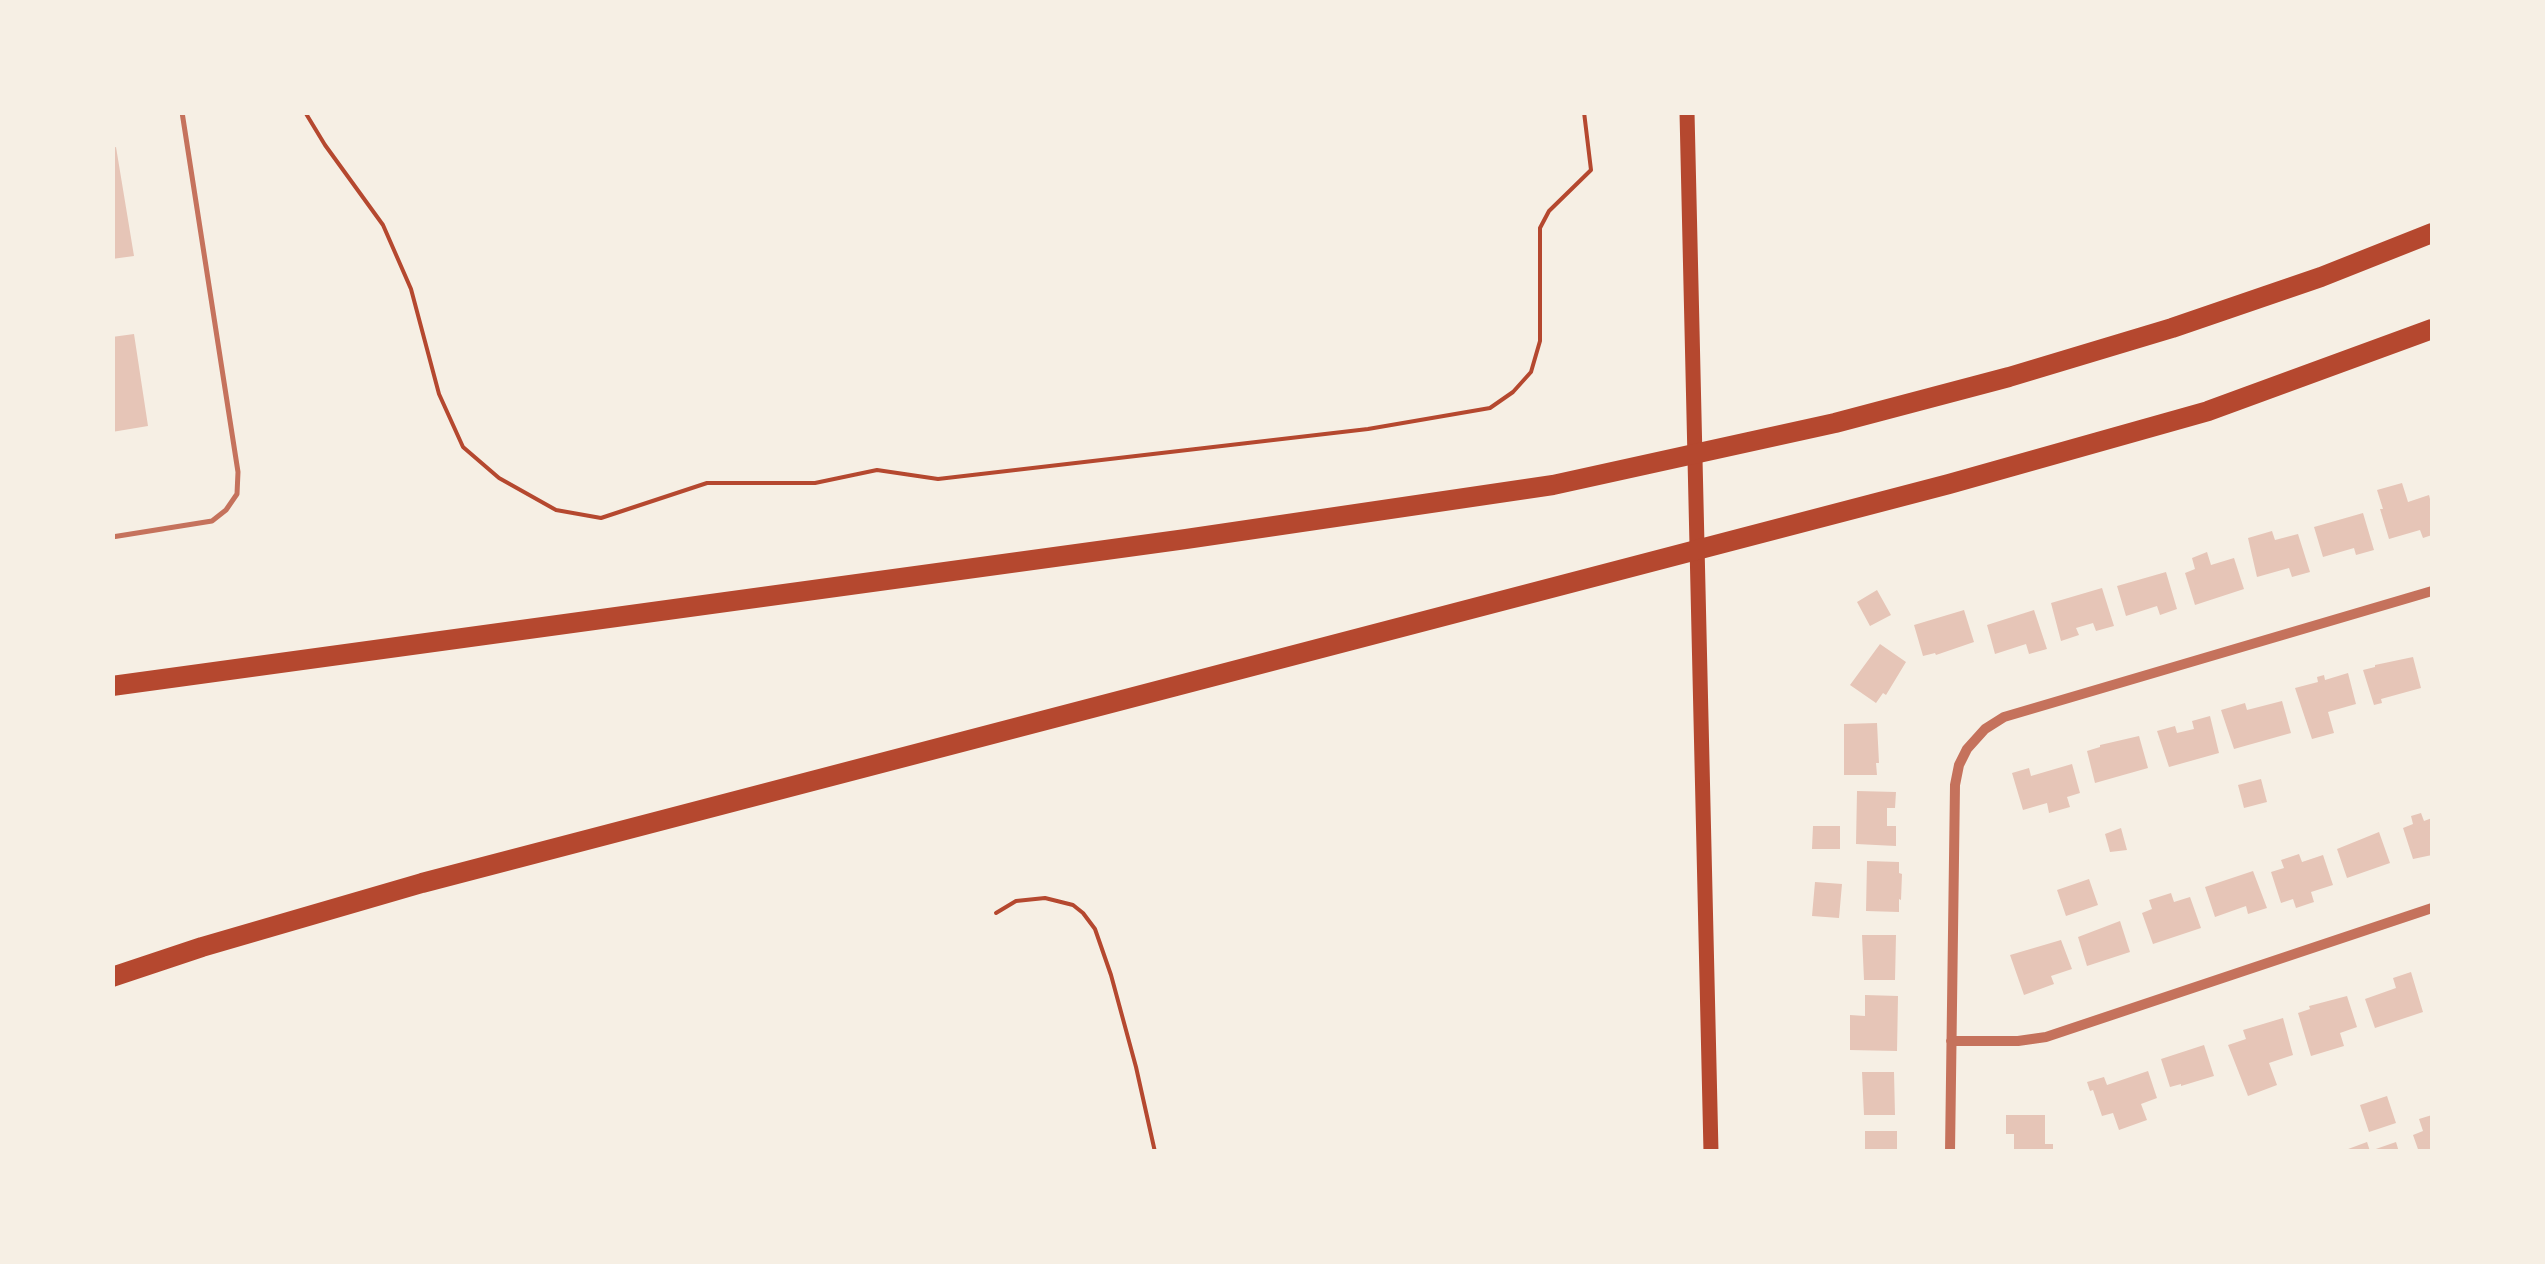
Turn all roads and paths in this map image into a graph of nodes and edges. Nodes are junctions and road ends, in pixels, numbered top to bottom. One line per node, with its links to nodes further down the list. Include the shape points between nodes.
1 (182, 112): 7 (lane, via 237,494 212,521)
2 (306, 112): 3 (path, via 382,225 411,289 439,394 463,447 499,478 556,510 601,518 708,484 816,483 877,470 938,479 1368,429 1490,408 1531,372 1540,341 1540,228 1590,170)
3 (1584, 112)
4 (1687, 112): 15 (main road)
5 (2432, 233): 9 (highway, via 2172,328 2009,377 1835,423 1552,484 1186,540)
6 (2432, 329): 12 (highway, via 2208,410 1967,478 441,878)
7 (112, 537)
8 (2432, 590): 13 (street, via 2004,716 1985,729 1967,749 1955,784)
9 (112, 683)
10 (2432, 908): 13 (street, via 2046,1037)
11 (996, 913): 14 (path, via 1016,900 1045,898 1073,905 1094,928)
12 (112, 978)
13 (1952, 1041): 16 (street)
14 (1155, 1152)
15 (1711, 1152)
16 (1950, 1152)

